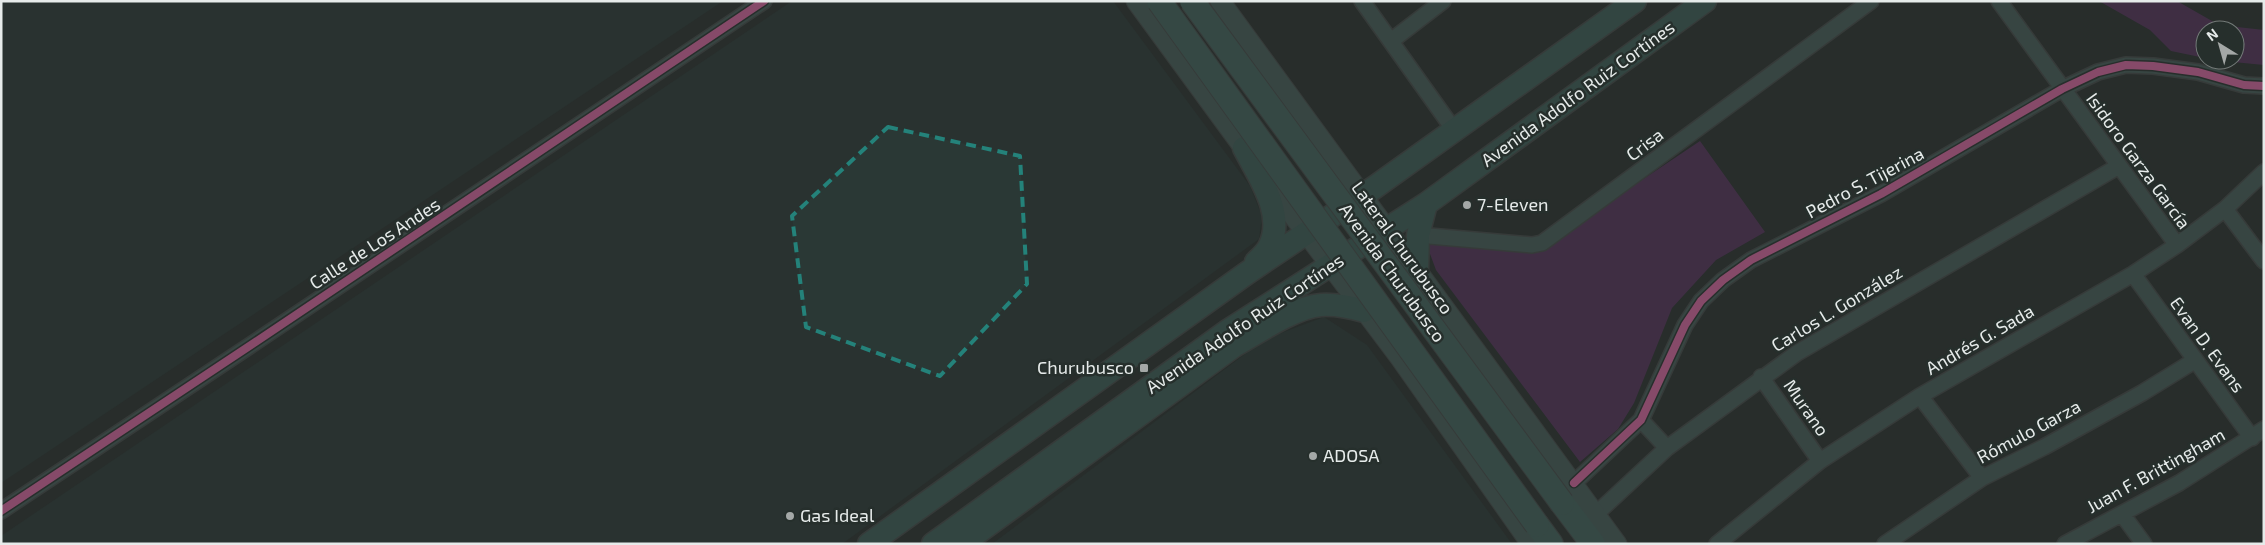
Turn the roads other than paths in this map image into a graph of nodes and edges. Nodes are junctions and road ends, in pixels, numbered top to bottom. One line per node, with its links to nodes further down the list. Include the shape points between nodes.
1 (764, 1): 44 (street, Calle de Los Andes)
2 (1136, 1): 17 (street)
3 (1159, 1): 47 (highway, Avenida Churubusco, bridge)
4 (1192, 1): 52 (highway, Avenida Churubusco, bridge)
5 (1220, 1): 15 (street, Lateral Churubusco)
6 (1362, 1): 12 (street)
7 (1443, 1): 12 (street)
8 (1634, 1): 16 (main road)
9 (1705, 1): 23 (main road, Avenida Adolfo Ruiz Cortínes)
10 (1871, 1): 27 (street, Crisa, via 1542,243)
11 (1999, 1): 14 (street, Isidoro Garza García)
12 (1391, 41): 16 (street)
13 (2264, 86): 14 (street, Pedro S. Tijerina, via 2244,85 2198,72 2126,65 2098,72)
14 (2062, 89): 19 (street, Isidoro Garza García); 38 (street, Pedro S. Tijerina, via 1881,194 1751,260 1723,280 1701,301 1685,325)
15 (1298, 108): 17 (street); 18 (street, Lateral Churubusco)
16 (1454, 130): 22 (main road)
17 (1244, 148): 21 (street); 32 (main road, via 1275,215 1274,234 1268,248)
18 (1332, 153): 21 (street); 22 (street, Lateral Churubusco)
19 (2119, 166): 28 (street, Isidoro Garza García); 36 (street, Carlos L. González)
20 (2264, 172): 24 (street, Andrés G. Sada)
21 (1276, 193): 26 (street)
22 (1363, 195): 25 (street, Lateral Churubusco); 26 (main road)
23 (1426, 204): 25 (main road, Avenida Adolfo Ruiz Cortínes); 27 (main road)
24 (2226, 209): 28 (street, Andrés G. Sada); 29 (street)
25 (1388, 230): 30 (main road, Avenida Adolfo Ruiz Cortínes); 31 (street, Lateral Churubusco)
26 (1306, 234): 30 (street); 32 (main road)
27 (1418, 235): 31 (main road)
28 (2177, 245): 33 (street, Andrés G. Sada)
29 (2264, 261)
30 (1330, 267): 34 (street); 49 (main road, Avenida Adolfo Ruiz Cortínes, via 1229,330)
31 (1417, 270): 43 (street, Lateral Churubusco)
32 (1247, 273): 48 (main road)
33 (2133, 274): 35 (street, Evan D. Evans); 37 (street, Andrés G. Sada)
34 (1364, 311): 47 (street); 50 (main road, via 1320,305 1265,328 1220,357)
35 (2194, 361): 39 (street, Evan D. Evans); 42 (street, Rómulo Garza, via 2142,393)
36 (1761, 377): 40 (street, Carlos L. González); 41 (street, Murano)
37 (1920, 396): 41 (street, Andrés G. Sada); 42 (street)
38 (1641, 420): 40 (street); 43 (street, Pedro S. Tijerina)
39 (2258, 434): 46 (street, Juan F. Brittingham)
40 (1668, 448): 45 (street, Carlos L. González)
41 (1820, 461): 54 (street, Andrés G. Sada)
42 (1982, 478): 55 (street, Rómulo Garza)
43 (1574, 483): 45 (street, Lateral Churubusco)
44 (1, 511)
45 (1596, 514): 53 (street, Lateral Churubusco)
46 (2122, 514): 56 (street, Juan F. Brittingham); 57 (street)
47 (1534, 534): 51 (highway, Avenida Churubusco)
48 (868, 544)
49 (933, 544)
50 (962, 544)
51 (1551, 544)
52 (1593, 544)
53 (1618, 544)
54 (1717, 544)
55 (1885, 544)
56 (2065, 544)
57 (2144, 544)

